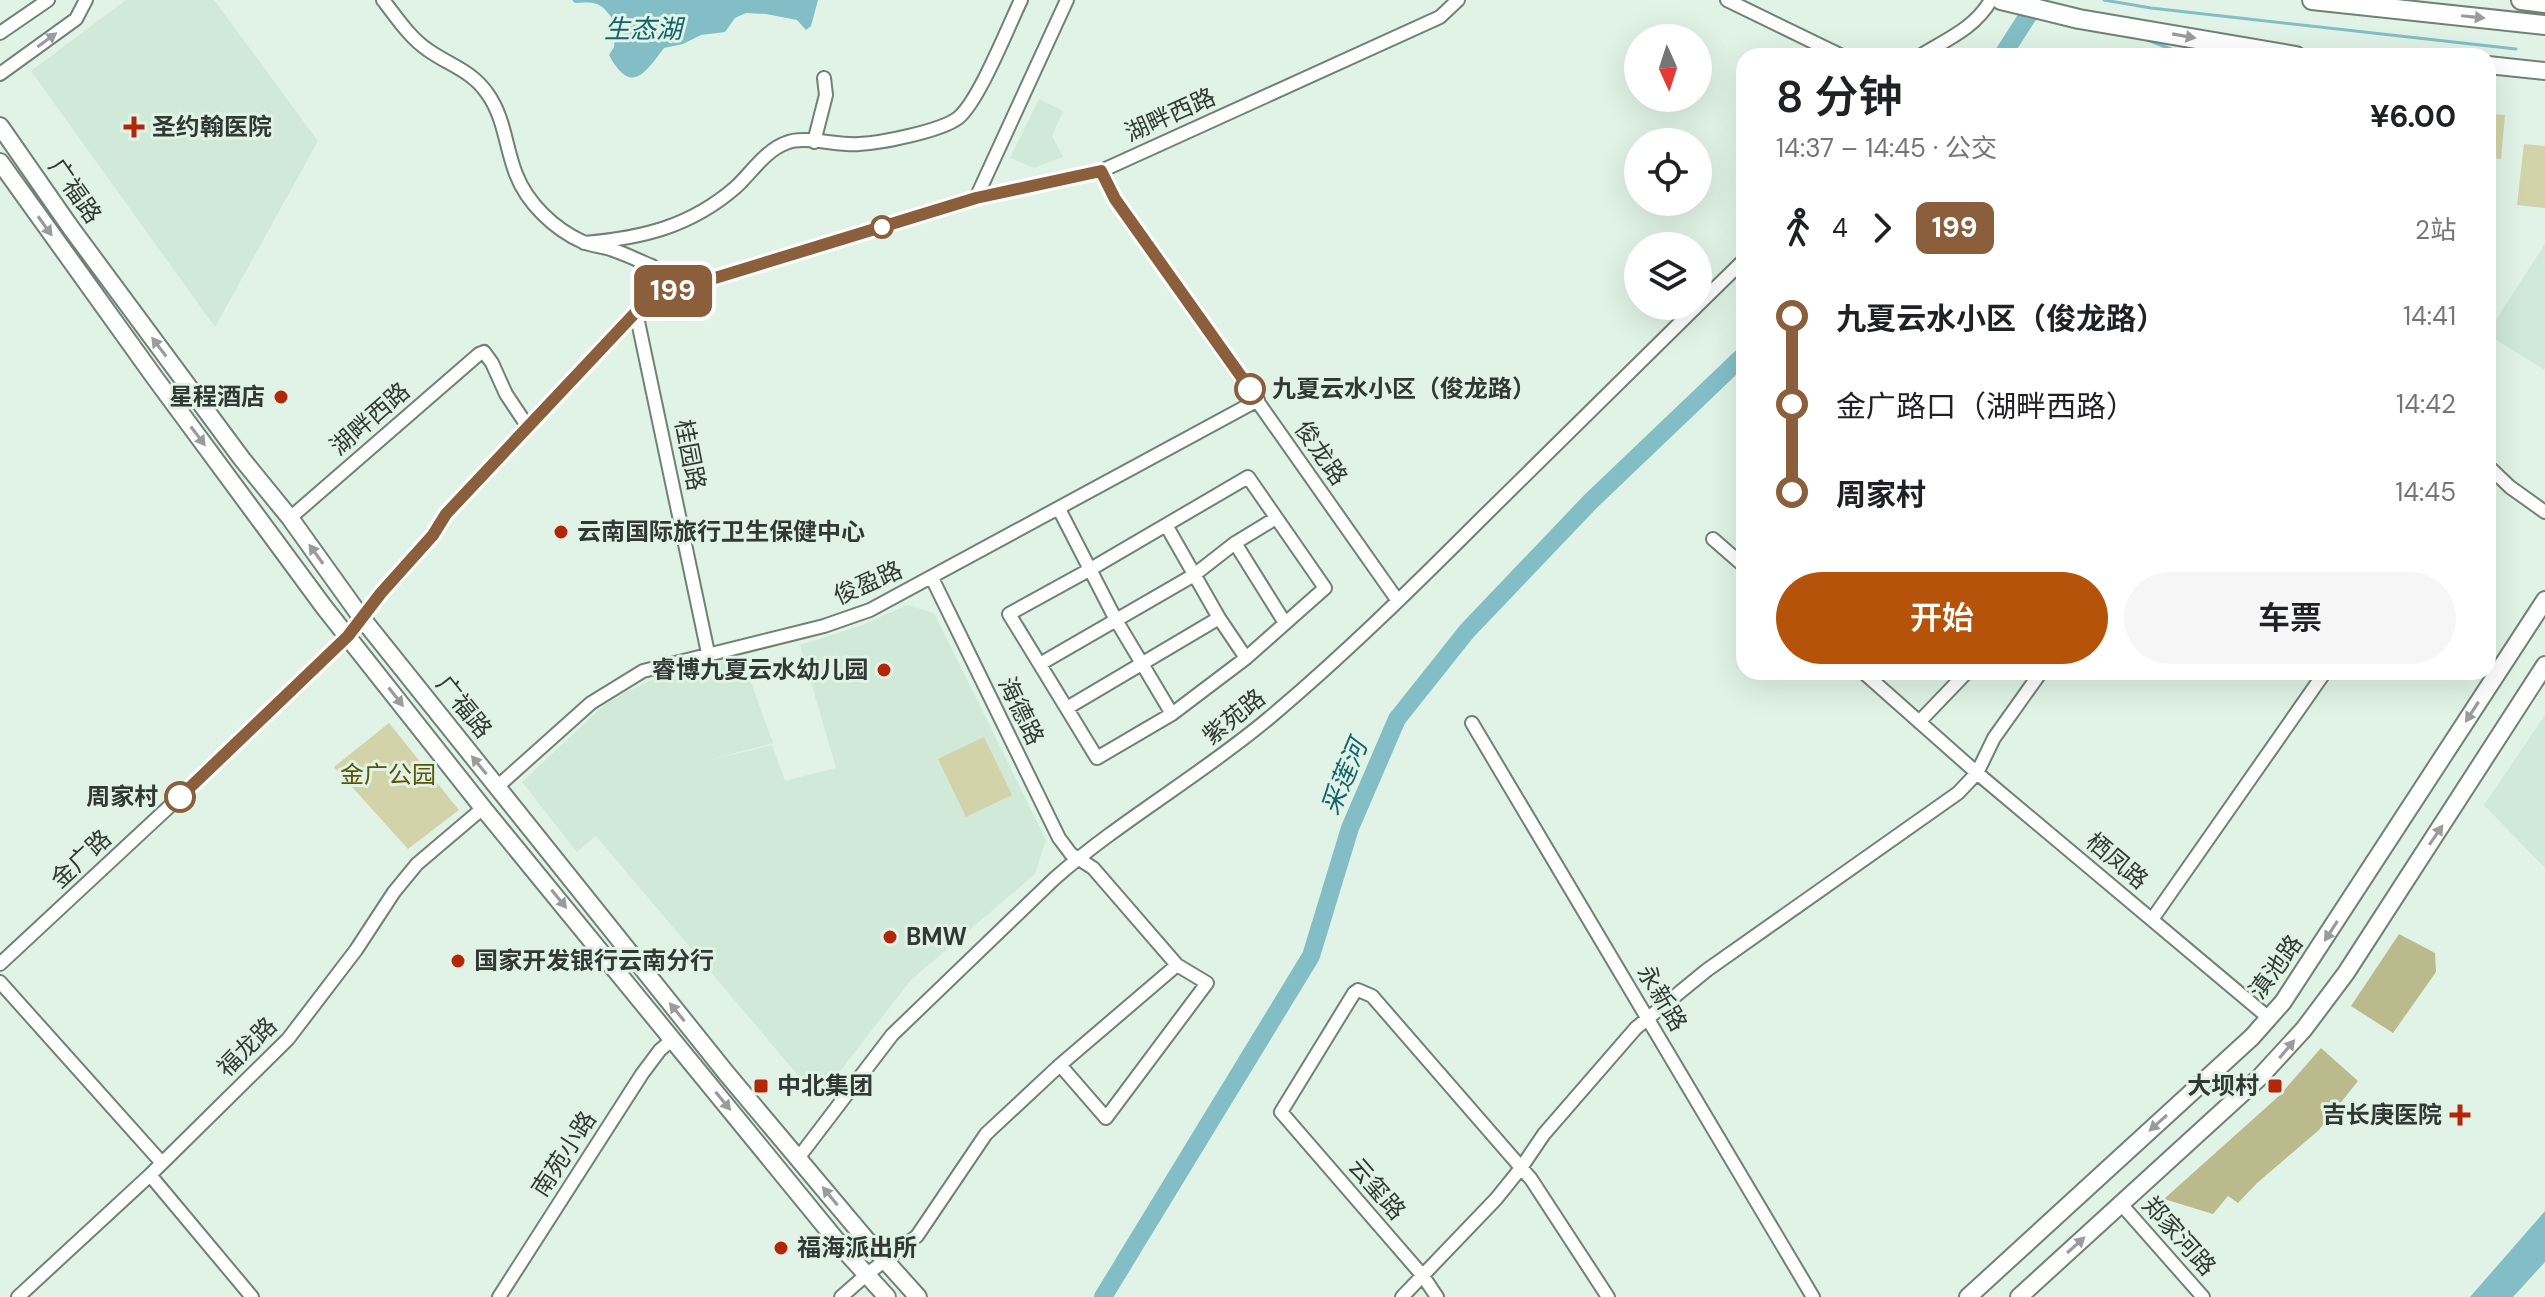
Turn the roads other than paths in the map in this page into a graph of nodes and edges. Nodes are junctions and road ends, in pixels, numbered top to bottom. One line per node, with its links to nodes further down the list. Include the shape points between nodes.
1 (48, 0): 14 (street)
2 (86, 0): 20 (street, one-way to 2, via 76,19)
3 (383, 0): 27 (street, via 427,50 467,72 487,93 501,118 525,193 558,228)
4 (1021, 0): 23 (street, via 960,117 943,127 862,144)
5 (1067, 0): 26 (street)
6 (1458, 0): 25 (street, 湖畔西路, via 1440,17)
7 (1727, 0): 15 (street)
8 (1991, 0): 16 (street, via 1973,24)
9 (2001, 0): 17 (highway, one-way to 17)
10 (2312, 0): 13 (highway, one-way to 13)
11 (2521, 0): 12 (highway)
12 (2545, 3)
13 (2545, 25)
14 (0, 33)
15 (1826, 48)
16 (1935, 48)
17 (2248, 48)
18 (2496, 66): 19 (main road)
19 (2545, 71)
20 (0, 74)
21 (824, 78): 23 (street, via 826,95)
22 (0, 126): 38 (main road, 广福路, one-way to 22)
23 (814, 142): 27 (street, via 784,143 735,188 673,226)
24 (0, 162): 53 (main road, 广福路, one-way to 53)
25 (1101, 171): 26 (street, 湖畔西路); 33 (street, 俊龙路, via 1115,199)
26 (976, 198): 30 (street, 湖畔西路)
27 (584, 243): 30 (street, via 652,266)
28 (1736, 268): 29 (street, 紫苑路)
29 (1712, 292)
30 (664, 296): 31 (street, 湖畔西路)
31 (636, 312): 34 (street, 湖畔西路); 54 (street, 桂园路)
32 (1684, 320): 48 (street, 紫苑路)
33 (1258, 400): 36 (street, 俊盈路); 48 (street, 俊龙路)
34 (528, 427): 38 (street, 湖畔西路, via 484,352); 49 (street, 湖畔西路, via 446,514)
35 (2496, 474): 37 (street)
36 (1059, 509): 44 (street); 46 (street, 俊盈路)
37 (2545, 512)
38 (290, 518): 49 (main road, 广福路, one-way to 38)
39 (1276, 518): 40 (street, via 1248,477); 42 (street); 52 (street, via 1325,588)
40 (1166, 525): 44 (street); 45 (street)
41 (1713, 539): 43 (street)
42 (1235, 543): 45 (street); 52 (street)
43 (1736, 559)
44 (1089, 570): 51 (street); 56 (street, via 1009,614)
45 (1194, 575): 50 (street); 51 (street)
46 (932, 578): 54 (street, 俊盈路, via 849,618); 72 (street, 海德路, via 1059,838)
47 (2545, 600): 59 (main road, 滇池路, one-way to 59)
48 (1398, 601): 72 (street, 紫苑路, via 1267,720)
49 (361, 617): 53 (street, 金广路); 70 (main road, 广福路, one-way to 49)
50 (1219, 618): 55 (street); 57 (street)
51 (1116, 620): 56 (street); 57 (street)
52 (1285, 623): 55 (street)
53 (348, 636): 71 (main road, 广福路, one-way to 71); 74 (street, 金广路)
54 (708, 653): 70 (street, 俊盈路, via 643,671 610,689)
55 (1246, 658): 66 (street)
56 (1040, 664): 65 (street)
57 (1142, 665): 65 (street); 66 (street)
58 (2545, 665): 85 (main road, one-way to 58, via 2279,1059 2329,998)
59 (2496, 676)
60 (1872, 680): 67 (street, 栖凤路)
61 (1959, 680): 67 (street)
62 (2035, 680): 69 (street, via 1994,738)
63 (2319, 680): 73 (street)
64 (2493, 680): 78 (main road, 滇池路, one-way to 78)
65 (1067, 708): 66 (street, via 1097,758)
66 (1172, 714)
67 (1919, 722): 69 (street, 栖凤路)
68 (1472, 723): 77 (street, 永新路)
69 (1977, 773): 73 (street, 栖凤路); 77 (street, via 1958,793 1707,970)
70 (497, 787): 81 (main road, 广福路, one-way to 70)
71 (483, 808): 79 (main road, 广福路, one-way to 79); 82 (street, 福龙路, via 417,864 288,1039)
72 (1078, 857): 75 (street, 海德路); 81 (street, 紫苑路, via 892,1035)
73 (2153, 918): 78 (street, 栖凤路)
74 (0, 964)
75 (1177, 965): 80 (street); 80 (street, 海德路, via 1207,983 1106,1118)
76 (0, 982): 82 (street)
77 (1649, 1018): 83 (street, via 1544,1134); 98 (street, 永新路)
78 (2269, 1018): 99 (main road, 滇池路, one-way to 99)
79 (673, 1039): 87 (main road, 广福路, one-way to 87); 91 (street, 南苑小路, via 642,1074)
80 (1060, 1065): 86 (street, via 986,1134 917,1236)
81 (799, 1157): 86 (main road, 广福路, one-way to 81)
82 (162, 1163): 84 (street, 福龙路)
83 (1521, 1168): 88 (street); 88 (street, 云玺路, via 1372,996 1354,993 1281,1112); 97 (street)
84 (150, 1175): 89 (street, 福龙路); 90 (street)
85 (2121, 1204): 100 (main road, one-way to 85); 101 (street, 郑家河路)
86 (884, 1261): 87 (street); 94 (main road, 广福路)
87 (866, 1275): 92 (street); 93 (main road, 广福路)
88 (1423, 1276): 95 (street); 96 (street, 云玺路)
89 (18, 1297)
90 (252, 1297)
91 (499, 1297)
92 (841, 1297)
93 (887, 1297)
94 (918, 1297)
95 (1402, 1297)
96 (1437, 1297)
97 (1608, 1297)
98 (1813, 1297)
99 (1968, 1297)
100 (2019, 1297)
101 (2203, 1297)

